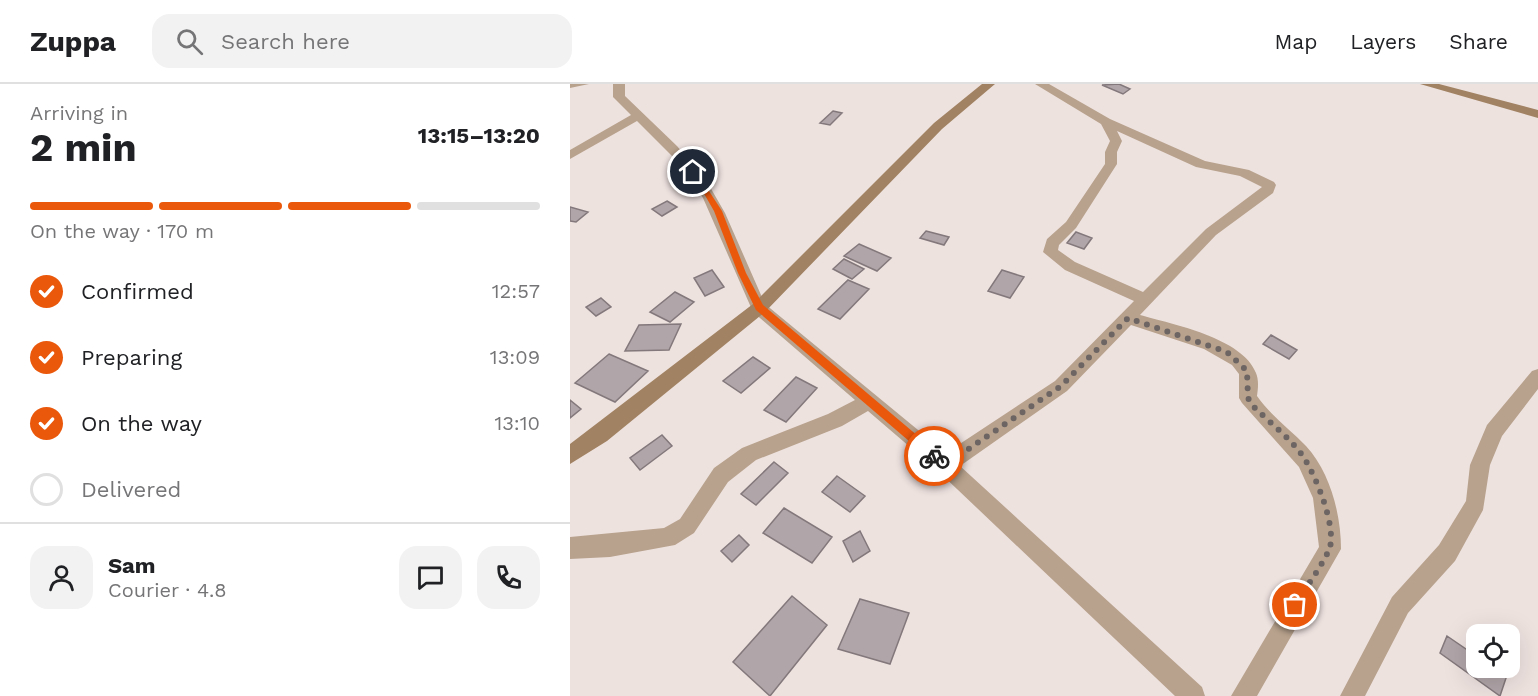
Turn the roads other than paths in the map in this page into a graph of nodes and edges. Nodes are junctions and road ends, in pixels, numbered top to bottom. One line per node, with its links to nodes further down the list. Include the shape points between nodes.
1 (584, 84): 6 (street)
2 (619, 84): 8 (street, via 619,97)
3 (989, 84): 12 (main road, via 938,126)
4 (1041, 84): 9 (street)
5 (1426, 84): 7 (main road)
6 (570, 85)
7 (1538, 114)
8 (640, 115): 10 (street); 12 (street, via 702,184 718,211)
9 (1106, 122): 11 (street, via 1116,141 1111,164 1071,225 1052,243 1050,252 1070,266); 11 (street, via 1201,164 1244,173 1269,185 1262,195 1211,232)
10 (570, 154)
11 (1147, 300): 13 (street)
12 (759, 308): 15 (street); 16 (main road)
13 (1128, 318): 17 (street, via 1061,386); 20 (street, via 1227,352 1242,364 1249,379 1248,398 1302,454 1326,511 1330,549)
14 (1538, 376): 21 (street, via 1494,431 1480,465 1476,503 1447,553 1400,605)
15 (870, 400): 17 (street); 18 (street, via 835,420 749,454 721,475 687,526 667,538)
16 (570, 455)
17 (945, 465): 19 (street)
18 (570, 548)
19 (1193, 696)
20 (1243, 696)
21 (1352, 696)

